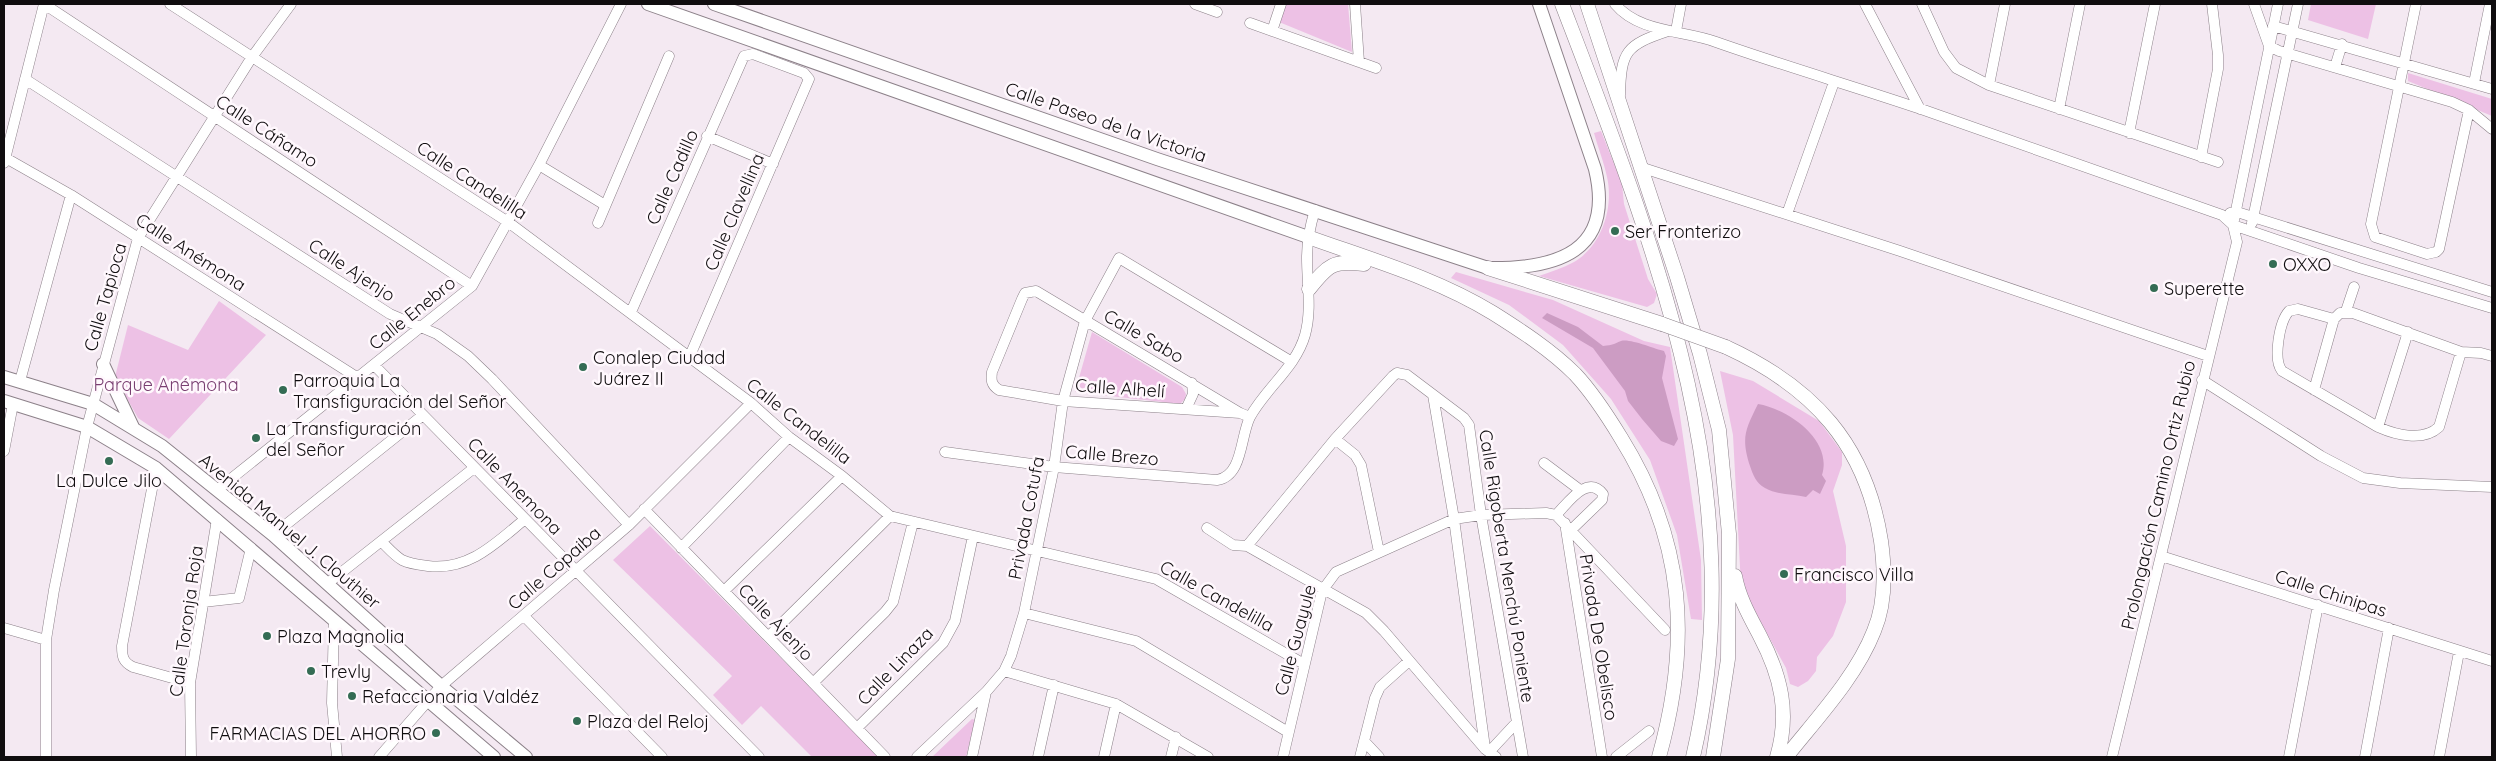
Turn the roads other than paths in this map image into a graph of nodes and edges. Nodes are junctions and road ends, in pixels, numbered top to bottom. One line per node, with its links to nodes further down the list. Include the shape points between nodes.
1 (44, 4): 42 (street); 52 (street, Calle Cáñamo)
2 (170, 4): 37 (street, Calle Candelilla)
3 (291, 4): 37 (street, Calle Tapioca)
4 (621, 4): 60 (street, Calle Enebro)
5 (648, 4): 74 (main road)
6 (714, 4): 65 (main road, Calle Paseo de la Victoria, via 1157,159)
7 (1199, 4): 26 (street)
8 (1281, 4): 31 (street)
9 (1355, 4): 39 (street)
10 (1539, 4): 78 (main road, via 1595,169 1600,205 1589,235 1580,247 1563,257 1536,266)
11 (1562, 4): 204 (highway, via 1620,155 1654,256 1684,360 1700,435 1709,504 1711,601 1706,678)
12 (1587, 4): 48 (highway)
13 (1615, 4): 29 (street, via 1633,19)
14 (1681, 4): 29 (street)
15 (1865, 4): 50 (street)
16 (2006, 4): 46 (street)
17 (2080, 4): 49 (street)
18 (2156, 4): 54 (street)
19 (2212, 4): 56 (street, via 2218,62)
20 (2254, 4): 33 (street)
21 (2278, 4): 28 (street, Prolongación Camino Ortiz Rubio)
22 (2298, 4): 30 (street)
23 (2416, 4): 38 (street)
24 (2490, 4): 44 (street)
25 (1926, 7): 46 (street, via 1944,52 1956,68)
26 (1217, 12)
27 (1250, 23): 31 (street)
28 (2273, 26): 30 (street); 33 (street, Prolongación Camino Ortiz Rubio)
29 (1672, 30): 43 (street, via 1698,35); 48 (street, via 1642,41 1626,53 1620,73)
30 (2292, 30): 32 (street); 34 (street)
31 (1272, 31): 39 (street)
32 (2342, 44): 38 (street); 40 (street)
33 (2269, 46): 34 (street); 66 (street, Prolongación Camino Ortiz Rubio)
34 (2287, 54): 40 (street); 69 (street)
35 (669, 56): 64 (street)
36 (744, 56): 55 (street, Calle Cadillo); 59 (street, Calle Clavellina, via 754,54 804,73 809,79)
37 (252, 57): 52 (street, Calle Tapioca); 70 (street, Calle Candelilla)
38 (2403, 61): 44 (street); 45 (street)
39 (1360, 62): 41 (street)
40 (2335, 67): 45 (street)
41 (1376, 68)
42 (25, 79): 57 (street); 62 (street, Calle Ajenjo)
43 (1834, 82): 50 (street); 67 (street)
44 (2474, 83): 47 (street)
45 (2398, 84): 51 (street); 51 (street, via 2371,224 2372,233 2378,239 2427,254 2439,249)
46 (1989, 85): 49 (street)
47 (2492, 89)
48 (1619, 101): 61 (highway)
49 (2059, 108): 54 (street)
50 (1920, 109): 68 (street)
51 (2470, 110): 53 (street)
52 (214, 116): 62 (street, Calle Tapioca); 79 (street, Calle Cáñamo)
53 (2492, 129)
54 (2129, 133): 56 (street)
55 (708, 136): 59 (street); 85 (street, Calle Cadillo)
56 (2201, 157): 58 (street)
57 (4, 159): 63 (street, Calle Anémona)
58 (2218, 162)
59 (773, 164): 93 (street, Calle Clavellina)
60 (539, 165): 64 (street); 70 (street, Calle Enebro)
61 (1640, 167): 67 (street); 139 (highway, via 1669,251 1709,387 1719,430)
62 (177, 176): 75 (street, Calle Tapioca); 88 (street, Calle Ajenjo, via 390,314)
63 (71, 194): 75 (street, Calle Anémona); 100 (street)
64 (605, 205): 71 (street)
65 (1315, 210): 74 (street); 78 (main road, Calle Paseo de la Victoria)
66 (2236, 212): 68 (street); 69 (street); 72 (street, Prolongación Camino Ortiz Rubio)
67 (1786, 214): 91 (street)
68 (2222, 215): 72 (street)
69 (2253, 218): 73 (street); 82 (street)
70 (508, 222): 79 (street, Calle Enebro); 85 (street, Calle Candelilla)
71 (598, 223)
72 (2233, 225): 73 (street); 76 (street, Prolongación Camino Ortiz Rubio)
73 (2250, 231): 76 (street); 83 (street)
74 (1308, 237): 77 (highway); 81 (street)
75 (138, 238): 95 (street, Calle Tapioca); 98 (street, Calle Anémona)
76 (2237, 242): 91 (street, Prolongación Camino Ortiz Rubio)
77 (1390, 266): 81 (highway, via 1338,262 1322,272); 203 (highway, via 1491,312 1574,373 1602,407 1645,478 1670,547 1676,590 1676,668)
78 (1488, 268): 207 (highway, bridge, via 1662,324 1760,363 1833,424 1852,452 1868,486 1877,516 1882,549 1883,597 1875,630 1864,652)
79 (472, 286): 88 (street, Calle Enebro)
80 (2354, 287): 84 (street)
81 (1308, 289): 94 (street, via 1305,334)
82 (2492, 292)
83 (2492, 308)
84 (2346, 311): 86 (street); 89 (street)
85 (631, 312): 93 (street, Calle Candelilla)
86 (2334, 319): 103 (street); 103 (street, via 2298,310 2289,311 2285,318 2276,353 2278,366)
87 (1085, 320): 94 (street, Privada Cotufa, via 1119,258); 101 (street, Calle Sabo); 102 (street, Calle Sabo, via 1036,291 1025,293 992,372 991,380); 105 (street, Privada Cotufa)
88 (420, 329): 96 (street, Calle Enebro); 136 (street, Calle Ajenjo, via 454,344 492,379)
89 (2408, 332): 90 (street); 115 (street)
90 (2461, 352): 92 (street); 115 (street, via 2439,427 2433,433 2417,436)
91 (2208, 356): 99 (street, Prolongación Camino Ortiz Rubio)
92 (2492, 356)
93 (690, 358): 107 (street, Calle Candelilla)
94 (1292, 362): 112 (street)
95 (103, 364): 108 (street, Calle Tapioca); 114 (main road)
96 (374, 365): 98 (street, Calle Enebro); 111 (street, Calle Anemona)
97 (4, 377): 100 (main road, Avenida Manuel J. Clouthier)
98 (358, 378): 126 (street, Calle Enebro)
99 (2202, 380): 125 (street, via 2321,456 2363,478); 148 (street, Prolongación Camino Ortiz Rubio)
100 (20, 381): 108 (main road, Avenida Manuel J. Clouthier)
101 (1192, 384): 109 (street, via 1193,394); 110 (street, Calle Sabo)
102 (999, 390): 105 (street, Calle Alhelí)
103 (2314, 390): 115 (street)
104 (1433, 395): 117 (street, Calle Rigoberta Menchú Poniente, via 1407,375 1393,376); 129 (street, Calle Rigoberta Menchú Poniente, via 1469,425); 133 (street)
105 (1063, 401): 109 (street, Calle Alhelí); 121 (street, Privada Cotufa)
106 (8, 402): 113 (main road); 118 (street)
107 (751, 403): 116 (street, Calle Candelilla); 128 (street, Calle Copaiba)
108 (93, 404): 113 (street, Calle Tapioca); 114 (main road, Avenida Manuel J. Clouthier)
109 (1186, 410): 110 (street, Calle Alhelí)
110 (1240, 413): 112 (street, Calle Sabo)
111 (423, 415): 123 (street, Calle Anemona); 140 (street)
112 (1250, 417): 121 (street, Calle Brezo, via 1234,468 1225,479)
113 (87, 427): 122 (main road); 162 (street, Calle Tapioca)
114 (133, 427): 126 (main road, Avenida Manuel J. Clouthier)
115 (2378, 427)
116 (789, 437): 124 (street, Calle Candelilla); 145 (street)
117 (1335, 439): 143 (street, Calle Rigoberta Menchú Poniente); 147 (street, via 1361,465)
118 (4, 451)
119 (946, 452): 121 (street, Calle Brezo)
120 (1544, 463): 127 (street)
121 (1054, 467): 146 (street, Privada Cotufa)
122 (156, 468): 132 (main road); 168 (street, via 122,656 125,663)
123 (474, 468): 134 (street, Calle Anemona); 142 (street)
124 (842, 476): 131 (street, Calle Candelilla); 152 (street)
125 (2492, 487)
126 (217, 490): 140 (main road, Avenida Manuel J. Clouthier)
127 (1580, 490): 130 (street); 137 (street, via 1596,487 1603,497)
128 (644, 509): 136 (street, Calle Copaiba); 145 (street, Calle Ajenjo)
129 (1481, 515): 130 (street, Calle Guayule); 133 (street, Calle Guayule); 175 (street, Calle Rigoberta Menchú Poniente)
130 (1556, 515): 137 (street)
131 (890, 516): 135 (street, Calle Candelilla); 161 (street)
132 (217, 518): 144 (main road); 153 (street, Calle Toronja Roja)
133 (1454, 518): 147 (street, Calle Guayule); 181 (street)
134 (525, 519): 142 (street, via 478,557 438,568 402,560); 149 (street, Calle Anemona)
135 (913, 522): 141 (street, Calle Candelilla); 169 (street, via 893,602)
136 (629, 525): 149 (street, Calle Copaiba)
137 (1568, 526): 160 (street, Privada De Obelisco); 201 (street, Privada De Obelisco)
138 (1207, 528): 143 (street, via 1233,544)
139 (1729, 534): 205 (highway, via 1728,659); 206 (highway, via 1737,588 1776,668 1782,694 1783,727)
140 (273, 535): 150 (main road, Avenida Manuel J. Clouthier)
141 (973, 536): 146 (street, Calle Candelilla); 176 (street, Calle Linaza, via 955,622 950,632 943,643)
142 (382, 542): 150 (street)
143 (1247, 546): 151 (street)
144 (251, 548): 153 (street, via 238,598); 157 (main road)
145 (681, 548): 152 (street, Calle Ajenjo)
146 (1037, 550): 155 (street, Privada Cotufa); 166 (street, Calle Candelilla, via 1156,579)
147 (1379, 552): 151 (street, Calle Guayule, via 1336,572)
148 (2160, 556): 154 (street, Calle Chinipas); 208 (street, Prolongación Camino Ortiz Rubio)
149 (577, 572): 156 (street, Calle Copaiba); 189 (street, Calle Anemona)
150 (328, 583): 171 (main road, Avenida Manuel J. Clouthier)
151 (1322, 590): 164 (street, via 1366,613); 166 (street, Calle Guayule)
152 (724, 591): 161 (street, Calle Ajenjo)
153 (203, 602): 168 (street, Calle Toronja Roja)
154 (2318, 605): 159 (street, Calle Chinipas); 209 (street)
155 (1024, 613): 167 (street, Privada Cotufa); 178 (street, via 1136,641)
156 (524, 616): 171 (street, Calle Copaiba); 188 (street)
157 (334, 620): 173 (main road); 184 (street, via 332,702)
158 (4, 628): 162 (street)
159 (2389, 628): 163 (street, Calle Chinipas); 210 (street)
160 (1665, 630)
161 (769, 636): 169 (street, Calle Ajenjo)
162 (46, 640): 182 (street, Calle Tapioca)
163 (2459, 652): 165 (street, Calle Chinipas); 211 (street)
164 (1409, 661): 180 (street, via 1380,687); 181 (street)
165 (2492, 662)
166 (1304, 664): 178 (street, Calle Guayule)
167 (1004, 671): 170 (street); 172 (street, Privada Cotufa)
168 (190, 683): 183 (street, Calle Toronja Roja)
169 (813, 683): 176 (street, Calle Ajenjo)
170 (1054, 685): 174 (street); 193 (street)
171 (441, 686): 173 (street, Calle Copaiba); 187 (main road, Avenida Manuel J. Clouthier)
172 (986, 692): 191 (street, Privada Cotufa); 192 (street)
173 (428, 701): 185 (street, Calle Copaiba); 186 (main road)
174 (1116, 704): 179 (street); 194 (street)
175 (1517, 722): 181 (street); 200 (street, Calle Rigoberta Menchú Poniente)
176 (857, 728): 190 (street, Calle Ajenjo)
177 (1649, 731): 202 (street)
178 (1288, 732): 197 (street, Calle Guayule)
179 (1176, 737): 195 (street); 196 (street)
180 (1364, 741): 198 (street); 199 (street)
181 (1490, 754)
182 (46, 757)
183 (191, 757)
184 (337, 757)
185 (379, 757)
186 (494, 757)
187 (526, 757)
188 (662, 757)
189 (759, 757)
190 (885, 757)
191 (917, 757)
192 (972, 757)
193 (1038, 757)
194 (1104, 757)
195 (1171, 757)
196 (1208, 757)
197 (1283, 757)
198 (1360, 757)
199 (1379, 757)
200 (1523, 757)
201 (1602, 757)
202 (1616, 757)
203 (1659, 757)
204 (1693, 757)
205 (1712, 757)
206 (1777, 757)
207 (1786, 757)
208 (2112, 757)
209 (2289, 757)
210 (2365, 757)
211 (2439, 757)

